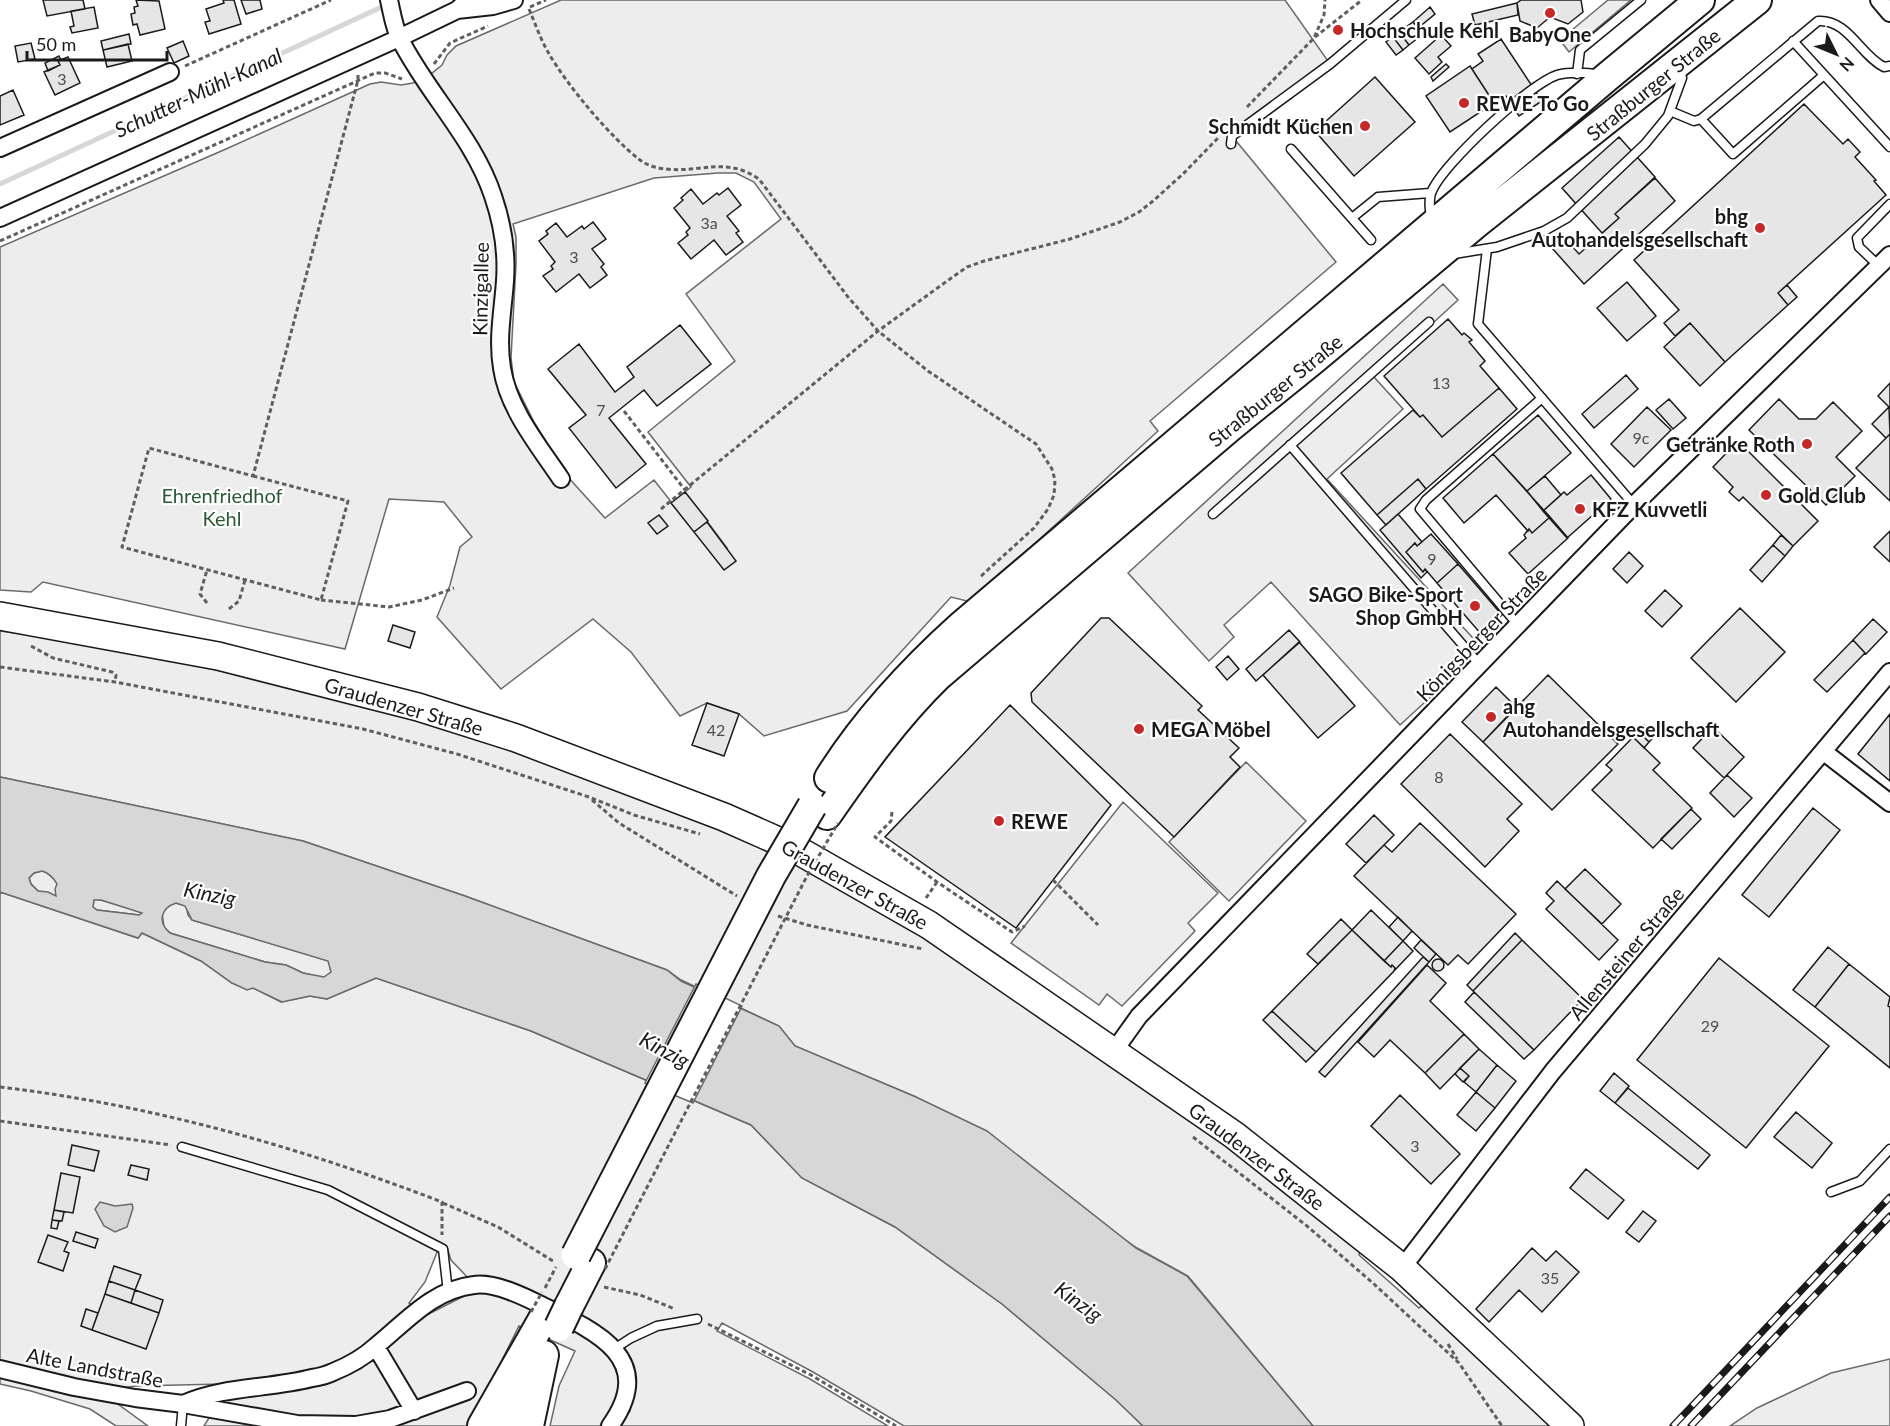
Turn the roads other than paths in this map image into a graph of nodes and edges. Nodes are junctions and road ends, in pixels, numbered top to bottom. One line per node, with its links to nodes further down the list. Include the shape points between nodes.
1 (514, 0): 7 (street, via 493,6)
2 (1406, 0): 20 (lane, via 1330,64 1232,136)
3 (1641, 0): 15 (lane, via 1580,50)
4 (1700, 0): 17 (highway, Straßburger Straße)
5 (1757, 0): 12 (highway, Straßburger Straße)
6 (1879, 0): 9 (street)
7 (462, 5): 10 (street)
8 (391, 7): 10 (street, Kinzigallee)
9 (1890, 13)
10 (399, 38): 26 (street); 36 (street, Kinzigallee, via 473,154 493,196 504,251 500,344 505,382)
11 (1793, 41): 13 (lane, via 1818,21 1829,20 1839,24 1875,63 1884,68); 16 (lane); 19 (lane)
12 (1679, 63): 18 (lane, via 1682,78); 31 (highway, Straßburger Straße)
13 (1890, 66)
14 (170, 72): 21 (street)
15 (1577, 74): 17 (lane); 24 (lane, via 1558,75 1540,83 1489,125 1445,171)
16 (1824, 75): 19 (lane, via 1733,154); 22 (lane)
17 (1607, 76): 28 (highway, Straßburger Straße)
18 (1670, 111): 19 (lane); 30 (lane, via 1645,144 1568,218 1544,231)
19 (1701, 120)
20 (1231, 144)
21 (0, 147)
22 (1890, 147)
23 (1291, 149): 27 (lane)
24 (1430, 193): 27 (lane, via 1378,197); 28 (lane)
25 (1890, 204): 32 (lane, via 1857,238 1859,247)
26 (0, 218)
27 (1352, 218): 29 (lane)
28 (1432, 225): 45 (highway, Straßburger Straße, via 933,652 869,722 836,768)
29 (1371, 240)
30 (1487, 249): 31 (lane); 34 (lane, via 1478,324)
31 (1438, 255): 45 (highway, Straßburger Straße, via 938,676 880,741)
32 (1885, 261): 37 (street, Königsberger Straße)
33 (1429, 322): 35 (lane)
34 (1542, 398): 37 (lane); 40 (lane, via 1420,509)
35 (1290, 445): 38 (lane); 41 (lane)
36 (561, 480)
37 (1634, 505): 40 (street, Königsberger Straße)
38 (1213, 514)
39 (0, 616): 46 (main road, Graudenzer Straße, via 218,656 418,707 516,738 724,817 794,848 929,924)
40 (1518, 625): 41 (street, Königsberger Straße)
41 (1480, 665): 46 (street, Königsberger Straße, via 1147,1008)
42 (1890, 672): 43 (street, Allensteiner Straße)
43 (1824, 752): 44 (street); 50 (street, Allensteiner Straße, via 1553,1071)
44 (1890, 803)
45 (826, 814): 52 (highway, via 786,884 592,1268)
46 (1114, 1051): 50 (main road, Graudenzer Straße, via 1234,1135)
47 (182, 1147): 51 (lane, via 328,1190 443,1249)
48 (1890, 1149): 49 (lane, via 1860,1180)
49 (1831, 1192)
50 (1402, 1268): 66 (main road, Graudenzer Straße)
51 (448, 1292): 54 (street, via 421,1306); 55 (street, via 476,1284 505,1289 586,1326)
52 (550, 1309): 56 (highway); 62 (highway)
53 (697, 1319): 55 (lane, via 657,1326)
54 (376, 1347): 59 (street, via 332,1373 276,1386 201,1396); 60 (street)
55 (614, 1349): 65 (street, via 628,1378 627,1396)
56 (544, 1355): 63 (highway); 64 (highway)
57 (0, 1369): 59 (street, Alte Landstraße, via 82,1388)
58 (467, 1391): 60 (street, Alte Landstraße)
59 (183, 1404): 60 (street, Alte Landstraße, via 297,1425 356,1425); 61 (lane)
60 (414, 1410)
61 (181, 1426)
62 (482, 1426)
63 (506, 1426)
64 (529, 1426)
65 (610, 1426)
66 (1570, 1426)

